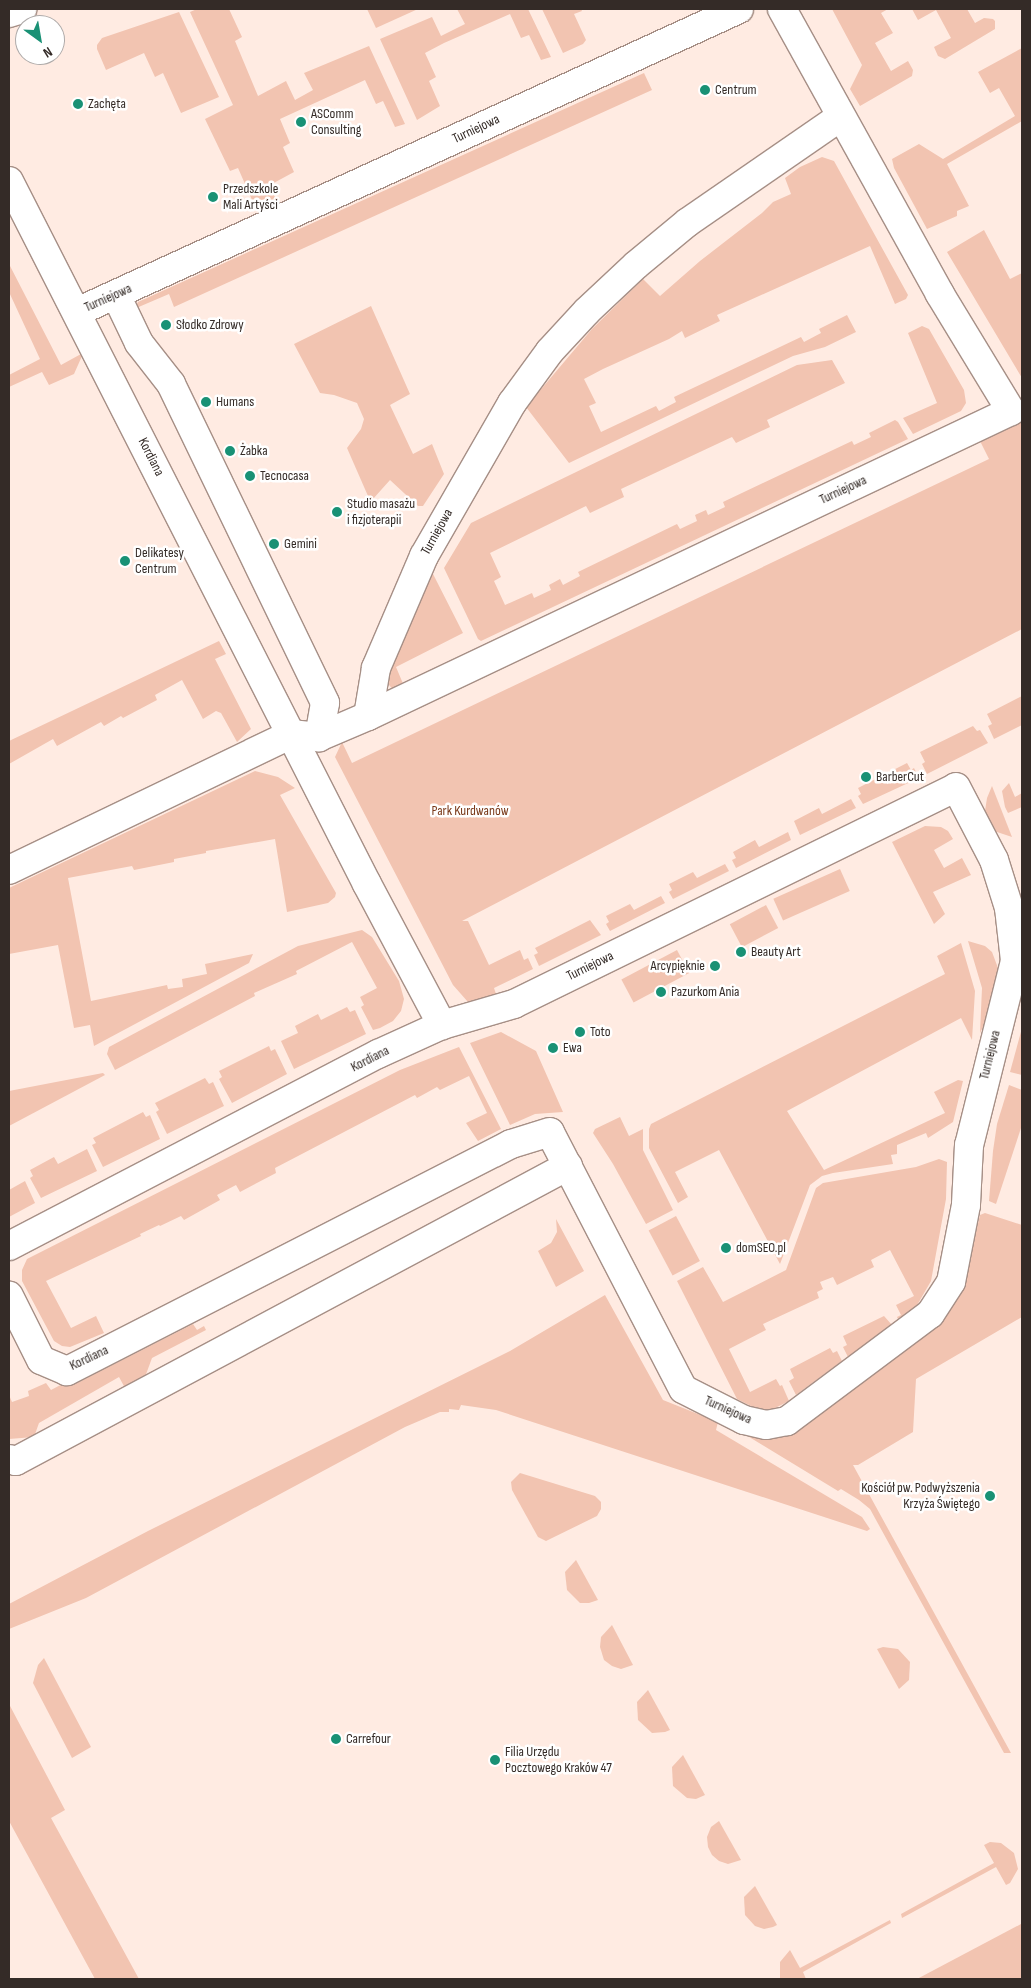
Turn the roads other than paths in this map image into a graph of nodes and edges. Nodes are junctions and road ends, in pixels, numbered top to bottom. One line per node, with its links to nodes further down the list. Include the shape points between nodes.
1 (22, 9): 4 (street)
2 (739, 9): 7 (street, Turniejowa)
3 (782, 9): 5 (street, Turniejowa)
4 (9, 13)
5 (840, 117): 9 (street, Turniejowa, via 688,222 636,265 550,351 512,403 424,556 376,668); 9 (street, Turniejowa, via 940,294 1011,411)
6 (9, 181): 8 (street, Kordiana)
7 (116, 294): 8 (street, Turniejowa); 11 (street, via 140,343 171,384 324,703)
8 (77, 312): 10 (street, Kordiana)
9 (368, 716): 11 (street, Turniejowa)
10 (291, 734): 11 (street, Turniejowa); 12 (street); 13 (street, Kordiana)
11 (319, 737)
12 (9, 870)
13 (442, 1024): 15 (street, Turniejowa, via 514,1004 956,788 994,860 1009,908 1015,961 969,1145 966,1205 951,1282 930,1314 787,1421 766,1425 744,1420 682,1389); 16 (street, Kordiana, via 378,1054)
14 (550, 1132): 15 (street, Turniejowa); 17 (street, Kordiana, via 511,1144 67,1371 41,1360)
15 (568, 1166): 18 (street, via 16,1461)
16 (9, 1246)
17 (9, 1296)
18 (9, 1459)

